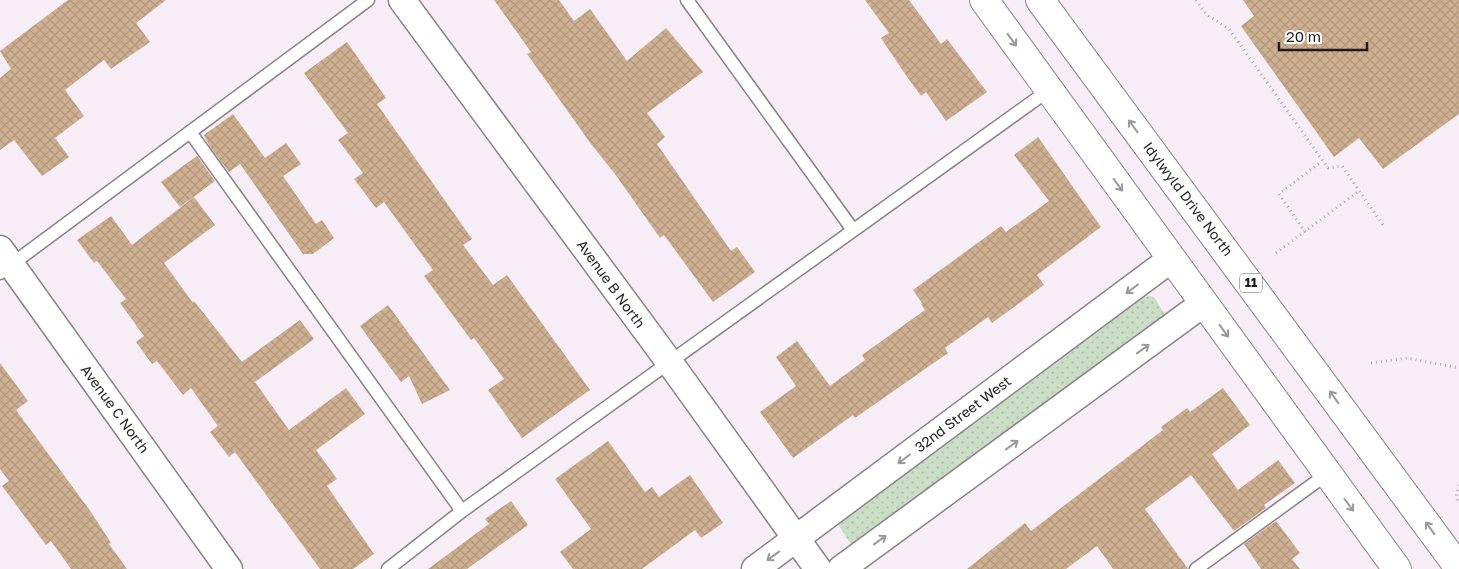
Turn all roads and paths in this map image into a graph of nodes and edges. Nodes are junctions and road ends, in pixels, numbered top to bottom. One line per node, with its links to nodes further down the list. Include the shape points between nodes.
1 (368, 0): 8 (lane)
2 (402, 0): 18 (street, Avenue B North)
3 (688, 0): 12 (lane)
4 (984, 0): 7 (main road, one-way to 7)
5 (1040, 0): 26 (main road, Idylwyld Drive North / 11, one-way to 5)
6 (1196, 0): 9 (path, via 1207,15 1230,29)
7 (1049, 90): 12 (lane); 15 (main road, one-way to 15)
8 (190, 132): 16 (lane); 24 (lane)
9 (1322, 161): 10 (path, via 1328,168 1342,166); 13 (path, via 1279,194)
10 (1359, 191): 11 (path); 13 (path)
11 (1385, 228)
12 (853, 230): 18 (lane)
13 (1305, 232): 14 (path)
14 (1276, 253)
15 (1171, 259): 17 (main road); 25 (street, 32nd Street West, one-way to 25)
16 (4, 263): 27 (street, Avenue C North)
17 (1204, 303): 21 (main road, one-way to 21); 31 (street, one-way to 17)
18 (670, 363): 24 (lane); 25 (street, Avenue B North)
19 (1371, 363): 20 (path, via 1407,358)
20 (1459, 368)
21 (1327, 474): 32 (lane); 33 (main road, one-way to 33)
22 (1459, 486): 23 (path, via 1456,498)
23 (1459, 504)
24 (462, 511): 28 (lane)
25 (797, 539): 29 (street, 32nd Street West, one-way to 29); 30 (street, Avenue B North)
26 (1459, 568)
27 (229, 569)
28 (388, 569)
29 (755, 569)
30 (818, 569)
31 (841, 569)
32 (1196, 569)
33 (1397, 569)

